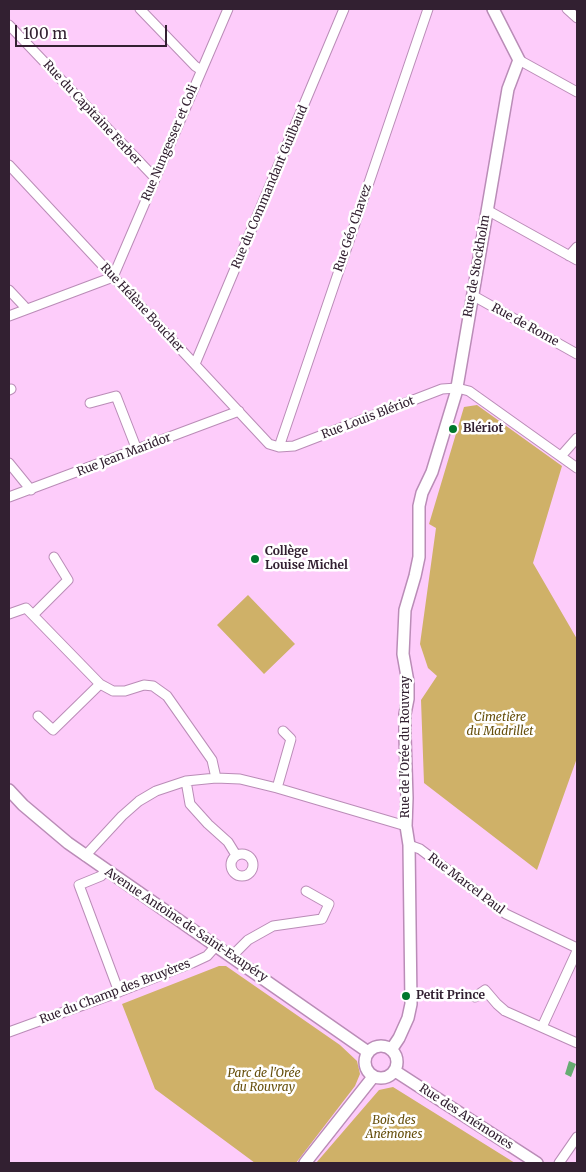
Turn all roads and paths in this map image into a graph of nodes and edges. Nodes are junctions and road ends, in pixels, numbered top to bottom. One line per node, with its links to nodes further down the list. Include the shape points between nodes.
1 (140, 9): 10 (street)
2 (228, 9): 10 (street, Rue Nungesser et Coli)
3 (344, 9): 23 (street, Rue du Commandant Guilbaud)
4 (428, 9): 28 (street, Rue Géo Chavez)
5 (493, 9): 9 (street)
6 (567, 9): 7 (street)
7 (577, 18)
8 (9, 25): 13 (street, Rue du Capitaine Ferber)
9 (520, 60): 11 (street); 14 (street, Rue de Stockholm, via 508,89)
10 (201, 70): 13 (street, Rue Nungesser et Coli)
11 (577, 92)
12 (9, 166): 17 (street, Rue Hélène Boucher)
13 (155, 178): 17 (street, Rue Nungesser et Coli)
14 (487, 210): 16 (street); 19 (street, Rue de Stockholm)
15 (577, 247): 16 (street)
16 (573, 258)
17 (113, 277): 20 (street); 23 (street, Rue Hélène Boucher)
18 (9, 290): 20 (street)
19 (472, 295): 22 (street, Rue de Rome); 24 (street, Rue de Stockholm)
20 (25, 310): 21 (street)
21 (9, 316)
22 (577, 354)
23 (195, 364): 26 (street, Rue Hélène Boucher)
24 (457, 388): 28 (street, Rue Louis Blériot, via 442,389 294,446); 30 (street, via 469,392); 45 (street, Rue de l'Orée du Rouvray, via 432,472 422,493 419,557 405,610 403,654 408,682 405,714)
25 (90, 403): 29 (street, via 116,396)
26 (239, 411): 28 (street, Rue Hélène Boucher, via 269,444); 29 (street, Rue Jean Maridor)
27 (577, 438): 30 (street)
28 (279, 447)
29 (137, 450): 33 (street, Rue Jean Maridor)
30 (562, 456): 32 (street)
31 (9, 463): 33 (street)
32 (577, 468)
33 (31, 490): 34 (street, Rue Jean Maridor)
34 (9, 497)
35 (54, 557): 37 (street, via 68,580)
36 (9, 614): 37 (street, via 26,608)
37 (33, 615): 38 (street)
38 (100, 684): 39 (street, via 53,730); 41 (street, via 113,691 153,686 167,696 212,760)
39 (38, 716)
40 (284, 731): 43 (street, via 292,739)
41 (216, 778): 42 (street); 43 (street, via 240,779)
42 (186, 781): 47 (street, via 156,791 139,801); 48 (street, via 190,804 228,842)
43 (277, 788): 45 (street)
44 (9, 790): 47 (street, Avenue Antoine de Saint-Exupéry)
45 (406, 826): 46 (street, Rue de l'Orée du Rouvray)
46 (409, 845): 52 (street, Rue Marcel Paul, via 420,849 506,914); 59 (street, Rue de l'Orée du Rouvray, via 411,1004 400,1038)
47 (85, 856): 49 (street, Avenue Antoine de Saint-Exupéry)
48 (236, 856)
49 (106, 870): 51 (street, Avenue Antoine de Saint-Exupéry); 54 (street, via 102,876 79,885)
50 (306, 891): 53 (street, via 329,904 322,919 273,926 248,940)
51 (216, 946): 53 (street, Avenue Antoine de Saint-Exupéry); 54 (street, Rue du Champ des Bruyères, via 207,956)
52 (577, 950): 56 (street)
53 (232, 956): 60 (street, Avenue Antoine de Saint-Exupéry)
54 (119, 992): 57 (street, Rue du Champ des Bruyères)
55 (475, 997): 56 (street, via 485,990 505,1011)
56 (542, 1027): 58 (street)
57 (9, 1032)
58 (577, 1043)
59 (391, 1050): 60 (street, via 379,1046); 61 (street, via 397,1060)
60 (368, 1052): 62 (street, via 365,1064)
61 (395, 1071): 62 (street, via 383,1079); 65 (street, Rue des Anémones)
62 (373, 1077): 64 (street)
63 (577, 1137): 66 (street)
64 (305, 1163)
65 (537, 1163)
66 (559, 1163)

